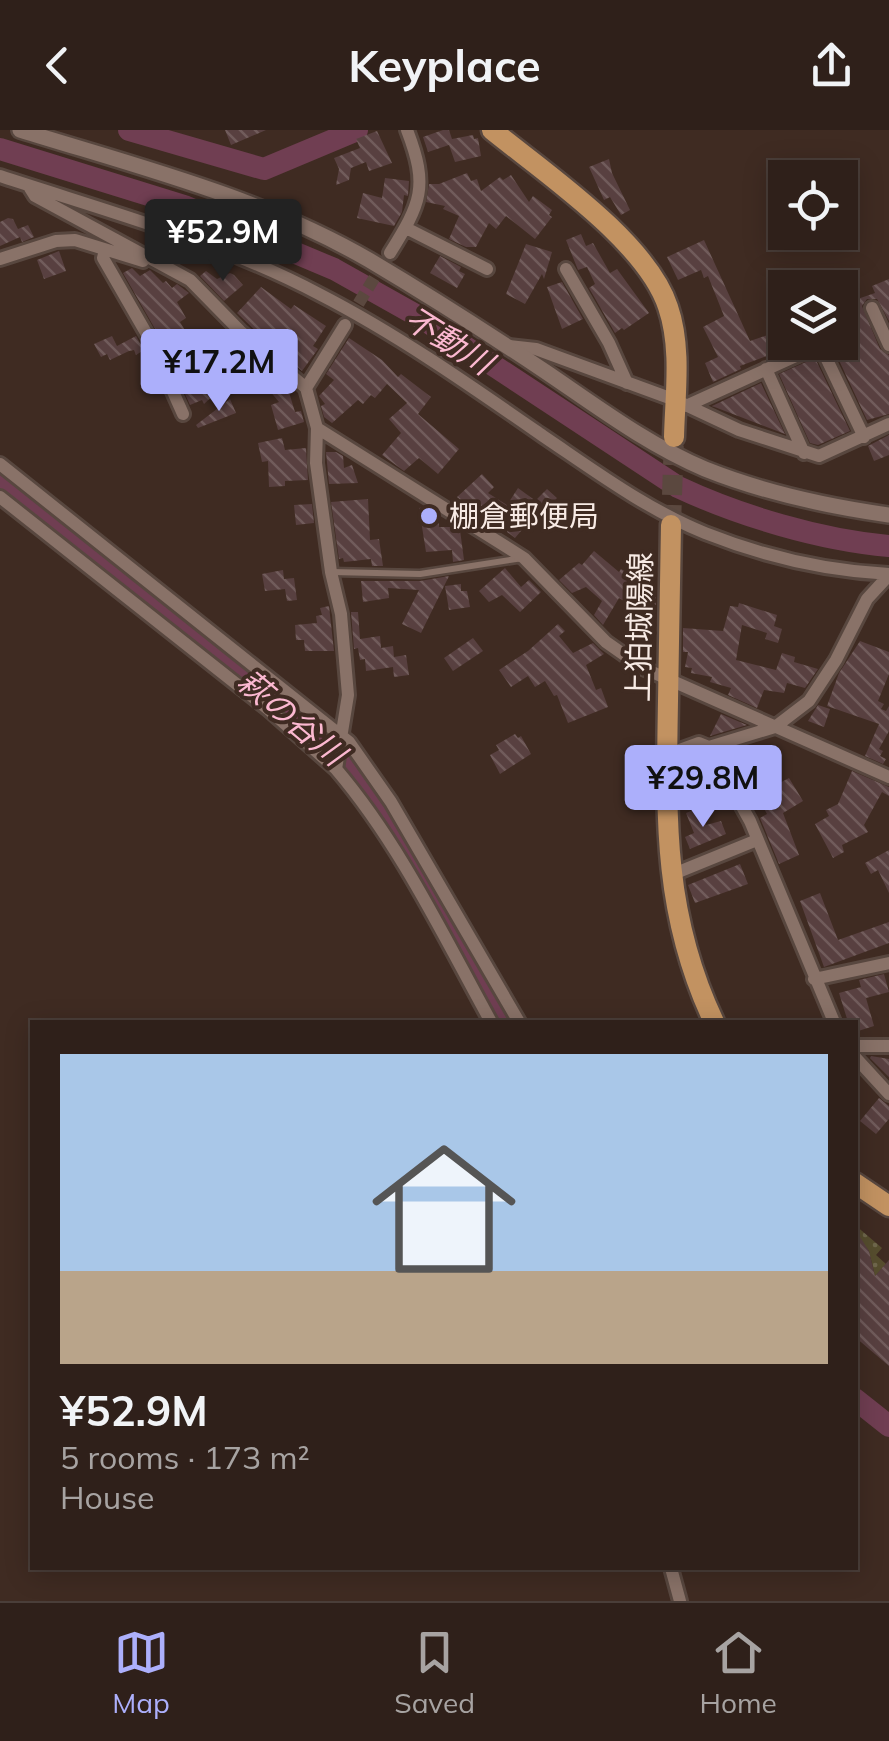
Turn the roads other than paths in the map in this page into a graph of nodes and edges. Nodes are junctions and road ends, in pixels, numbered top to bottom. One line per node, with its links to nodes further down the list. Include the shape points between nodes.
1 (20, 130): 16 (street, via 298,223)
2 (407, 130): 6 (street, via 420,168 418,199)
3 (492, 130): 20 (main road, via 650,271 672,319)
4 (0, 176): 5 (street)
5 (28, 186): 10 (street); 33 (street, via 149,223 317,292 624,492 689,526 754,550)
6 (406, 228): 8 (street); 11 (street)
7 (104, 250): 9 (street, via 56,241); 10 (street); 21 (street)
8 (390, 253)
9 (0, 259)
10 (151, 261): 19 (street, via 190,280)
11 (487, 269)
12 (566, 269): 18 (street)
13 (872, 308): 15 (street)
14 (344, 325): 19 (street)
15 (889, 345)
16 (507, 346): 18 (street, via 536,349); 29 (street, via 637,434 703,468 774,494)
17 (766, 369): 20 (street); 25 (street, via 820,345); 26 (street)
18 (627, 382): 20 (street)
19 (306, 388): 23 (street)
20 (680, 403): 24 (main road); 26 (street)
21 (183, 414)
22 (889, 424): 25 (street)
23 (317, 428): 31 (street); 32 (street)
24 (674, 436)
25 (864, 437): 26 (street, via 818,456)
26 (804, 453)
27 (0, 464): 36 (street)
28 (0, 497): 39 (street)
29 (889, 515)
30 (671, 526): 34 (main road, 上狛城陽線)
31 (524, 558): 32 (lane, via 420,574); 34 (street, via 606,642)
32 (331, 572): 36 (street, via 348,695)
33 (889, 574): 35 (street, via 867,599 809,701)
34 (668, 679): 35 (street); 38 (main road, 上狛城陽線)
35 (775, 727): 37 (street); 40 (street)
36 (341, 738): 39 (street); 46 (street, via 392,802)
37 (709, 747): 38 (street, via 699,742); 41 (street)
38 (666, 755): 42 (main road, 上狛城陽線)
39 (337, 766): 45 (street)
40 (889, 777)
41 (756, 840): 42 (street); 44 (street)
42 (671, 874): 47 (main road, 上狛城陽線, via 688,958)
43 (889, 963): 44 (street)
44 (814, 979): 48 (street)
45 (490, 1020)
46 (518, 1020)
47 (713, 1020)
48 (833, 1020)
49 (858, 1046): 50 (street)
50 (889, 1046)
51 (858, 1060): 52 (street)
52 (889, 1094)
53 (858, 1185): 54 (main road)
54 (889, 1206)
55 (672, 1570): 56 (street)
56 (680, 1601)

